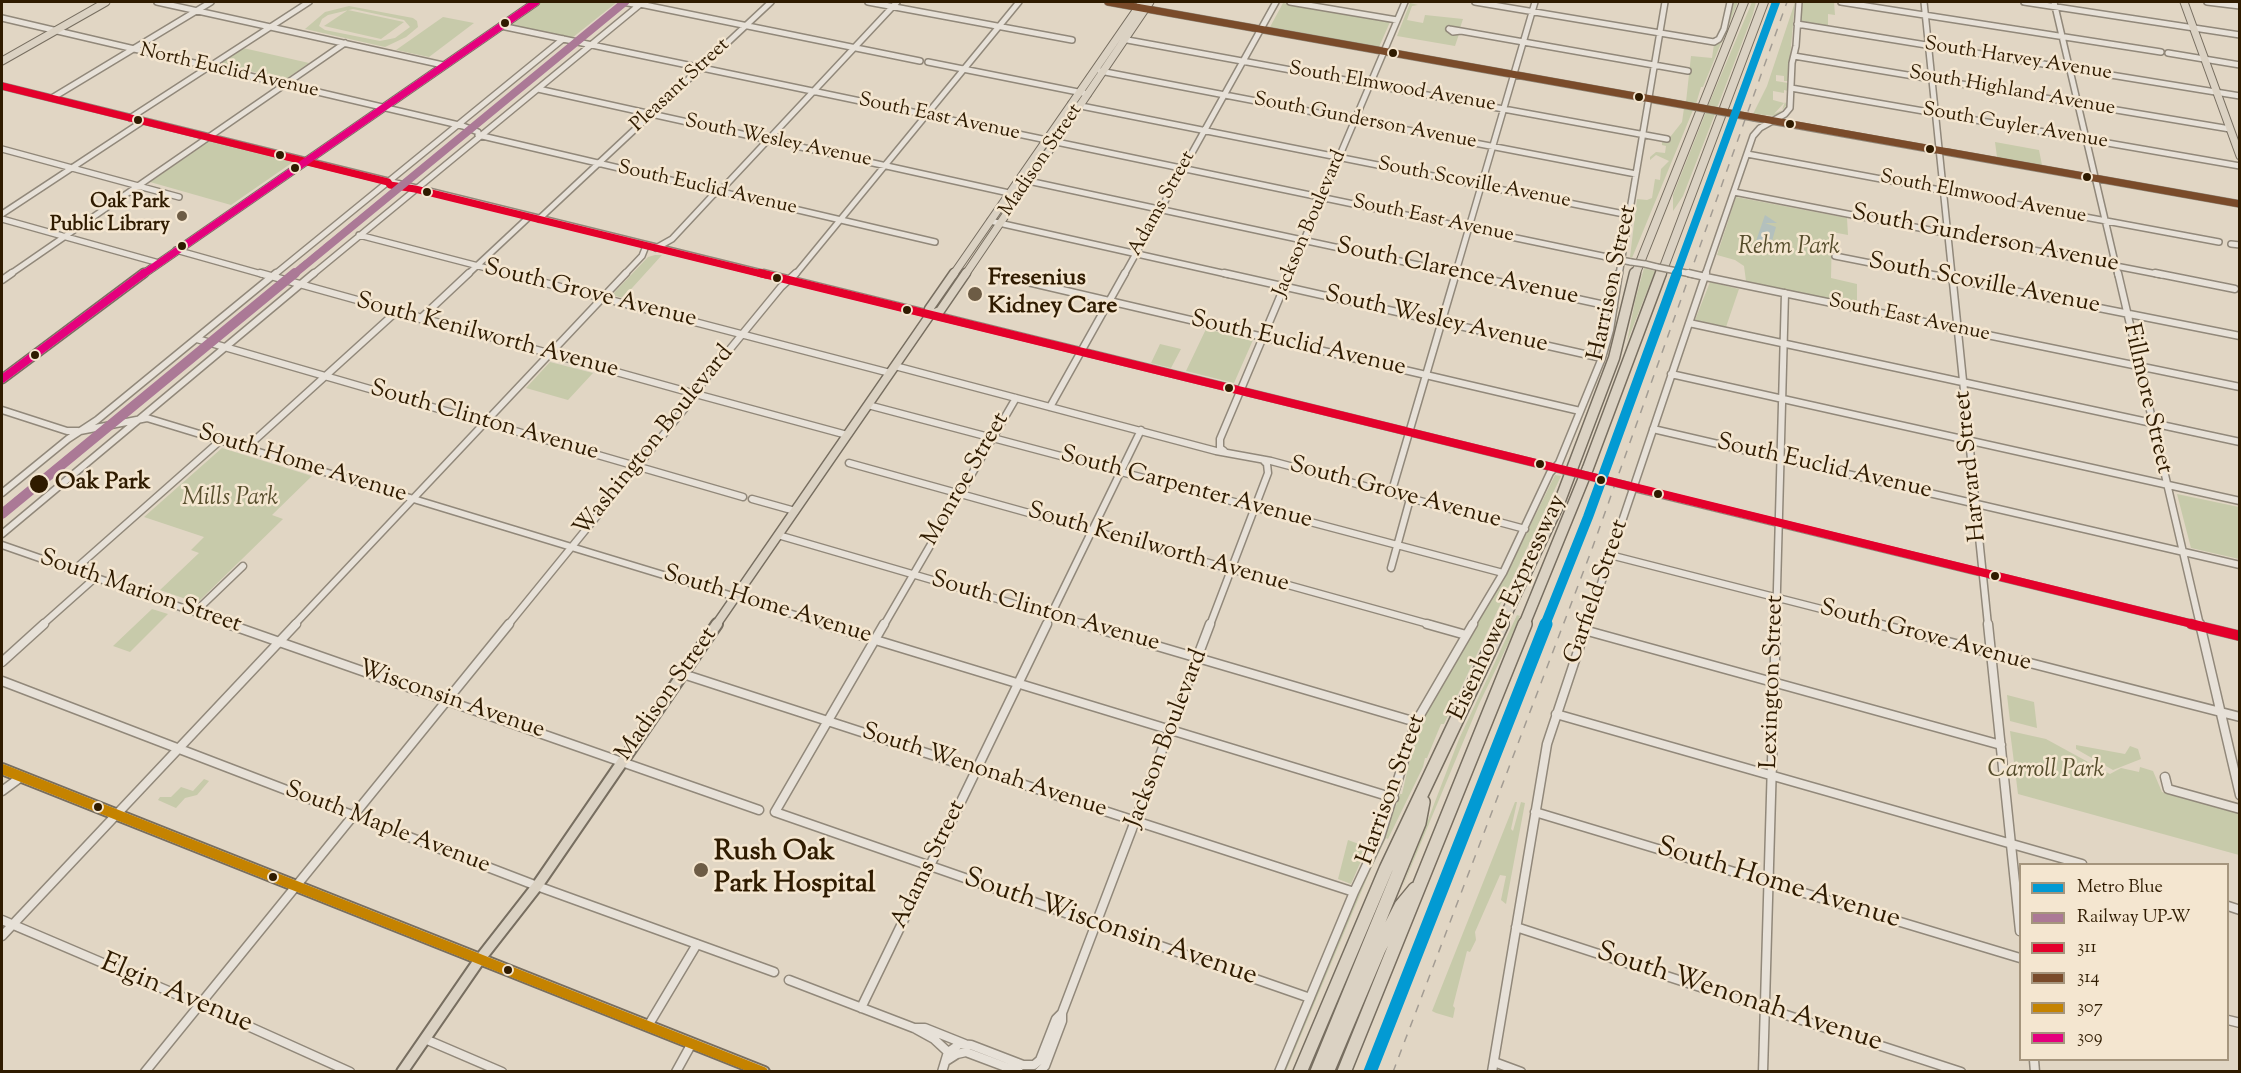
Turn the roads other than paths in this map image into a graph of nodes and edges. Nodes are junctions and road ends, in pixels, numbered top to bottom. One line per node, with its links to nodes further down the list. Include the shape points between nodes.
1 (106, 2): 45 (main road)
2 (157, 2): 33 (street)
3 (211, 2): 33 (street)
4 (309, 2): 42 (street)
5 (536, 2): 40 (main road)
6 (622, 2): 28 (street)
7 (630, 2): 28 (street)
8 (771, 2): 39 (street, Pleasant Street)
9 (868, 2): 29 (street)
10 (1019, 2): 41 (street, Washington Boulevard)
11 (1108, 2): 31 (street)
12 (1150, 2): 31 (main road, Madison Street)
13 (1276, 2): 44 (street, Adams Street)
14 (1290, 2): 37 (street)
15 (1405, 2): 37 (street, Jackson Boulevard)
16 (1475, 2): 34 (street)
17 (1535, 2): 34 (street)
18 (1663, 2): 47 (street, Harrison Street)
19 (1730, 2): 47 (street, via 1727,21 1717,42)
20 (1744, 2): 306 (highway, Eisenhower Expressway, via 1636,269 1614,358 1558,506)
21 (1764, 2): 320 (highway, Eisenhower Expressway, via 1588,468)
22 (1799, 2): 38 (street, Garfield Street)
23 (1841, 2): 35 (street)
24 (1924, 2): 35 (street, Harvard Street)
25 (2024, 2): 30 (street)
26 (2184, 2): 43 (main road)
27 (2207, 2): 32 (street)
28 (642, 3): 39 (street); 56 (street)
29 (895, 4): 41 (street); 58 (street)
30 (2054, 4): 43 (street); 49 (street, Fillmore Street)
31 (1142, 6): 44 (street); 50 (main road, Madison Street); 52 (main road, Madison Street)
32 (2240, 6)
33 (196, 10): 42 (street); 59 (street)
34 (1532, 11): 47 (street); 54 (street)
35 (1926, 15): 49 (street); 57 (street, Harvard Street)
36 (2, 18): 45 (street, North Euclid Avenue)
37 (1397, 20): 60 (street, Jackson Boulevard)
38 (1797, 24): 57 (street, South Harvey Avenue); 63 (street, Garfield Street)
39 (746, 25): 58 (street); 73 (street, Pleasant Street)
40 (501, 26): 51 (street, South East Avenue); 69 (main road)
41 (999, 26): 53 (street); 74 (street, Washington Boulevard)
42 (270, 27): 55 (street); 72 (street)
43 (2193, 28): 48 (street); 64 (main road)
44 (1261, 29): 60 (street); 67 (street, Adams Street)
45 (55, 31): 59 (street, North Euclid Avenue); 65 (main road)
46 (1461, 31): 54 (street)
47 (1659, 33): 70 (street, Harrison Street)
48 (2240, 35)
49 (2062, 36): 61 (street); 75 (street, Fillmore Street)
50 (1117, 38): 52 (street, South Elmwood Avenue); 76 (main road, Madison Street)
51 (563, 39): 56 (street, South East Avenue); 106 (street)
52 (1125, 39): 67 (street, South Elmwood Avenue); 77 (main road, Madison Street)
53 (1072, 40)
54 (1523, 42): 70 (street); 79 (street)
55 (345, 43): 69 (street); 82 (street)
56 (591, 45): 73 (street, South East Avenue); 84 (street)
57 (1928, 46): 75 (street, South Harvey Avenue); 80 (street, Harvard Street)
58 (854, 47): 66 (street); 86 (street)
59 (133, 49): 72 (street, North Euclid Avenue); 92 (street)
60 (1384, 51): 79 (street); 81 (street, Jackson Boulevard)
61 (2161, 52)
62 (2168, 53): 64 (street)
63 (1794, 56): 80 (street, South Highland Avenue); 85 (street, Garfield Street)
64 (2205, 59): 71 (street); 89 (main road)
65 (2, 61)
66 (920, 61)
67 (1243, 61): 81 (street, South Elmwood Avenue); 90 (street, Adams Street)
68 (928, 62): 74 (street)
69 (443, 65): 97 (main road)
70 (1654, 65): 78 (street); 93 (street, Harrison Street)
71 (2240, 65)
72 (208, 67): 82 (street, North Euclid Avenue); 102 (street)
73 (700, 68): 86 (street, South East Avenue); 100 (street, Pleasant Street)
74 (964, 69): 87 (street); 101 (street, Washington Boulevard)
75 (2069, 69): 89 (street, South Harvey Avenue); 94 (street, Fillmore Street)
76 (1094, 70): 77 (street, South Gunderson Avenue); 87 (main road, Madison Street)
77 (1103, 71): 88 (main road, Madison Street); 90 (street, South Gunderson Avenue)
78 (1688, 71)
79 (1514, 74): 93 (street); 98 (street)
80 (1931, 79): 94 (street, South Highland Avenue); 99 (street, Harvard Street)
81 (1370, 84): 98 (street, South Elmwood Avenue); 103 (street, Jackson Boulevard)
82 (285, 85): 97 (street, North Euclid Avenue); 111 (street)
83 (2, 86): 92 (street)
84 (538, 88): 100 (street, South Wesley Avenue); 109 (street)
85 (1791, 88): 99 (street, South Cuyler Avenue); 105 (street, Garfield Street, via 1789,110)
86 (813, 91): 101 (street, South East Avenue); 114 (street)
87 (1079, 92): 88 (street); 95 (main road, Madison Street)
88 (1088, 93): 96 (main road, Madison Street)
89 (2217, 93): 91 (street, South Harvey Avenue); 107 (main road)
90 (1224, 95): 103 (street, South Gunderson Avenue); 108 (street, Adams Street)
91 (2240, 96)
92 (52, 98): 102 (street)
93 (1648, 99): 105 (street, bridge); 110 (street, Harrison Street)
94 (2077, 103): 107 (street, South Highland Avenue); 113 (street, Fillmore Street)
95 (1071, 104): 96 (street, South Scoville Avenue); 115 (main road, Madison Street)
96 (1080, 105): 108 (street, South Scoville Avenue); 116 (main road, Madison Street)
97 (382, 107): 106 (street, North Euclid Avenue); 123 (main road)
98 (1504, 109): 110 (street, South Elmwood Avenue); 117 (street)
99 (1935, 113): 113 (street, South Cuyler Avenue); 119 (street, Harvard Street)
100 (651, 114): 114 (street, South Wesley Avenue); 124 (street, Pleasant Street)
101 (927, 115): 115 (street, South East Avenue); 125 (street, Washington Boulevard)
102 (130, 118): 104 (street)
103 (1355, 120): 117 (street, South Gunderson Avenue); 122 (street, Jackson Boulevard)
104 (142, 121): 111 (street); 127 (street)
105 (1772, 121): 119 (street); 120 (street, Garfield Street, via 1756,131)
106 (457, 125): 109 (street, North Euclid Avenue); 133 (street)
107 (2230, 129): 121 (main road)
108 (1204, 130): 122 (street, South Scoville Avenue); 128 (street, Adams Street)
109 (479, 135): 124 (street, South Euclid Avenue); 136 (street)
110 (1642, 135): 112 (street, South Elmwood Avenue); 129 (street, Harrison Street)
111 (209, 137): 123 (street); 134 (street)
112 (1667, 139)
113 (2085, 139): 126 (street, South Cuyler Avenue); 130 (street, Fillmore Street)
114 (768, 140): 125 (street, South Wesley Avenue); 138 (street)
115 (1046, 140): 116 (street, South East Avenue); 131 (main road, Madison Street)
116 (1054, 142): 128 (street, South East Avenue); 132 (main road, Madison Street)
117 (1493, 147): 129 (street, South Gunderson Avenue); 135 (street)
118 (2, 149): 127 (street)
119 (1938, 150): 130 (street); 137 (street, Harvard Street)
120 (1747, 154): 137 (street, South Elmwood Avenue); 139 (street, Garfield Street)
121 (2240, 156)
122 (1339, 157): 135 (street, South Scoville Avenue); 143 (street, Jackson Boulevard)
123 (304, 161): 133 (street); 166 (main road)
124 (598, 164): 138 (street, South Euclid Avenue); 150 (street, Pleasant Street)
125 (886, 165): 140 (street, South Wesley Avenue); 151 (street, Washington Boulevard)
126 (2240, 166)
127 (72, 167): 134 (street); 146 (street)
128 (1183, 168): 143 (street, South East Avenue); 145 (street, Adams Street)
129 (1636, 174): 147 (street, Harrison Street)
130 (2094, 178): 144 (street); 152 (street, Fillmore Street)
131 (1018, 179): 132 (street, South Clarence Avenue); 140 (main road, Madison Street)
132 (1028, 181): 141 (main road, Madison Street); 145 (street, South Clarence Avenue)
133 (388, 182): 136 (street); 176 (street)
134 (139, 185): 142 (street); 158 (street)
135 (1481, 185): 147 (street, South Scoville Avenue); 155 (street)
136 (415, 189): 148 (street); 157 (street)
137 (1943, 190): 152 (street, South Elmwood Avenue); 156 (street, Harvard Street)
138 (718, 192): 151 (street, South Euclid Avenue); 165 (street)
139 (1734, 192): 156 (street, South Gunderson Avenue); 175 (street, Garfield Street)
140 (1009, 193): 141 (street, South Wesley Avenue); 153 (main road, Madison Street)
141 (1018, 195): 154 (main road, Madison Street)
142 (179, 196)
143 (1322, 197): 155 (street, South East Avenue); 159 (street, Jackson Boulevard)
144 (2240, 204)
145 (1160, 210): 159 (street, South Clarence Avenue); 167 (street, Adams Street)
146 (2, 214)
147 (1629, 215): 170 (street, Harrison Street)
148 (529, 217): 150 (street); 173 (street)
149 (2, 219): 158 (street)
150 (539, 219): 164 (street)
151 (841, 220): 160 (street, South Euclid Avenue); 180 (street, Washington Boulevard)
152 (2104, 220): 161 (street, South Elmwood Avenue); 172 (street, Fillmore Street)
153 (990, 221): 154 (street, South Wesley Avenue); 190 (main road, Madison Street, via 929,309)
154 (999, 223): 167 (street, South Wesley Avenue); 190 (main road, Madison Street, via 940,311)
155 (1469, 228): 170 (street, South East Avenue); 174 (street)
156 (1947, 233): 172 (street, South Gunderson Avenue); 178 (street, Harvard Street)
157 (359, 235): 173 (street, South Grove Avenue); 181 (street)
158 (64, 237): 171 (street); 179 (street)
159 (1304, 240): 174 (street, South Clarence Avenue); 182 (street, Jackson Boulevard)
160 (935, 242)
161 (2219, 242)
162 (2231, 244): 163 (street)
163 (2240, 245)
164 (646, 246): 165 (street); 168 (street)
165 (660, 249): 168 (street); 180 (street)
166 (176, 250): 171 (main road); 176 (street, South Kenilworth Avenue)
167 (1136, 253): 182 (street, South Wesley Avenue); 186 (street, Adams Street)
168 (642, 256): 185 (street)
169 (1835, 256): 178 (street, South Scoville Avenue)
170 (1622, 260): 175 (street, South East Avenue, bridge); 187 (street, Harrison Street)
171 (159, 263): 206 (main road)
172 (2115, 265): 183 (street, South Gunderson Avenue); 189 (street, Fillmore Street)
173 (476, 266): 185 (street, South Grove Avenue); 191 (street)
174 (1456, 273): 187 (street, South Clarence Avenue); 192 (street)
175 (1703, 276): 184 (street, South East Avenue); 193 (street, Garfield Street)
176 (272, 278): 181 (street, South Kenilworth Avenue); 198 (street)
177 (1015, 279): 186 (street, South Euclid Avenue)
178 (1952, 279): 189 (street, South Scoville Avenue); 194 (street, Harvard Street)
179 (2, 280)
180 (788, 281): 190 (street); 195 (street, Washington Boulevard)
181 (299, 285): 188 (street, South Kenilworth Avenue); 200 (street)
182 (1284, 287): 192 (street, South Wesley Avenue); 197 (street, Jackson Boulevard)
183 (2235, 289)
184 (1785, 293): 194 (street, South East Avenue); 199 (street, Lexington Street)
185 (603, 298): 195 (street, South Grove Avenue); 202 (street)
186 (1109, 301): 197 (street, South Euclid Avenue); 201 (street, Adams Street)
187 (1614, 307): 203 (street, Harrison Street)
188 (396, 312): 191 (street, South Kenilworth Avenue); 209 (street)
189 (2126, 314): 196 (street, South Scoville Avenue); 204 (street, Fillmore Street)
190 (930, 315): 201 (street); 205 (main road, Madison Street)
191 (420, 319): 202 (street, South Kenilworth Avenue)
192 (1441, 322): 203 (street, South Wesley Avenue); 208 (street)
193 (1689, 323): 199 (street); 207 (street, Garfield Street)
194 (1957, 329): 204 (street, South East Avenue); 211 (street, Harvard Street)
195 (742, 334): 205 (street, South Grove Avenue); 214 (street, Washington Boulevard)
196 (2240, 336)
197 (1263, 337): 208 (street, South Euclid Avenue); 213 (street, Jackson Boulevard)
198 (197, 339): 200 (street, South Clinton Avenue); 226 (street)
199 (1784, 344): 211 (street); 216 (street, Lexington Street)
200 (224, 347): 209 (street, South Clinton Avenue); 221 (street)
201 (1080, 352): 213 (street); 218 (street, Adams Street)
202 (550, 354): 214 (street, South Kenilworth Avenue); 222 (street)
203 (1602, 358): 220 (street, Harrison Street)
204 (2139, 366): 212 (street, South East Avenue); 223 (street, Fillmore Street)
205 (892, 370): 215 (street, South Grove Avenue); 217 (main road, Madison Street)
206 (5, 372): 210 (main road)
207 (1671, 374): 216 (street); 224 (street, Garfield Street)
208 (1426, 375): 220 (street, South Euclid Avenue); 227 (street)
209 (325, 376): 222 (street, South Clinton Avenue); 233 (street)
210 (2, 379)
211 (1962, 382): 223 (street); 231 (street, Harvard Street)
212 (2240, 387)
213 (1240, 391): 227 (street); 234 (street, Jackson Boulevard, via 1220,439)
214 (694, 394): 228 (street, South Kenilworth Avenue); 238 (street, Washington Boulevard)
215 (1016, 398): 218 (street, South Grove Avenue); 229 (street, Monroe Street)
216 (1782, 399): 231 (street); 235 (street, Lexington Street)
217 (868, 405): 228 (main road, Madison Street); 229 (street, South Carpenter Avenue)
218 (1050, 406): 225 (street, South Grove Avenue)
219 (2, 410): 226 (street, via 66,432)
220 (1580, 411): 239 (street, Harrison Street)
221 (139, 420): 226 (street, South Home Avenue); 230 (street, South Home Avenue, via 147,418); 258 (street)
222 (485, 423): 238 (street, South Clinton Avenue); 248 (street)
223 (2152, 423): 232 (street); 242 (street, Fillmore Street)
224 (1653, 429): 235 (street, South Euclid Avenue); 243 (street, Garfield Street)
225 (1141, 430): 234 (street, South Grove Avenue, via 1216,451); 241 (street, Adams Street)
226 (80, 431): 244 (street)
227 (1409, 432): 239 (street); 246 (street)
228 (847, 435): 254 (main road, Madison Street)
229 (992, 437): 241 (street, South Carpenter Avenue); 245 (street, Monroe Street)
230 (220, 440): 233 (street, South Home Avenue); 269 (street)
231 (1969, 440): 242 (street); 252 (street, Harvard Street)
232 (2240, 442)
233 (246, 448): 248 (street, South Home Avenue)
234 (1222, 449): 237 (street, South Grove Avenue)
235 (1780, 458): 252 (street, South Euclid Avenue); 255 (street, Lexington Street)
236 (849, 463): 245 (street, South Kenilworth Avenue)
237 (1266, 463): 246 (street, South Grove Avenue); 253 (street, Jackson Boulevard, via 1269,470)
238 (638, 466): 247 (street, South Clinton Avenue); 262 (street, Washington Boulevard)
239 (1554, 468): 240 (street); 256 (street, Harrison Street)
240 (1563, 470): 243 (street, bridge)
241 (1121, 471): 253 (street, South Carpenter Avenue); 257 (street, Adams Street)
242 (2167, 484): 251 (street); 263 (street, Fillmore Street)
243 (1631, 487): 255 (street); 264 (street, Garfield Street)
244 (2, 493)
245 (959, 494): 257 (street, South Kenilworth Avenue); 272 (street, Monroe Street)
246 (1391, 494): 249 (street, South Grove Avenue)
247 (743, 497)
248 (414, 499): 262 (street, South Home Avenue); 283 (street)
249 (1410, 499): 256 (street, South Grove Avenue); 261 (street)
250 (752, 500): 254 (street)
251 (2240, 501)
252 (1976, 504): 263 (street, South Euclid Avenue); 271 (street, Harvard Street)
253 (1255, 507): 261 (street, South Carpenter Avenue); 268 (street, Jackson Boulevard)
254 (795, 511): 259 (main road, Madison Street)
255 (1778, 523): 271 (street); 275 (street, Lexington Street)
256 (1525, 529): 270 (street, Harrison Street)
257 (1092, 531): 268 (street, South Kenilworth Avenue); 277 (street, Adams Street)
258 (2, 534)
259 (778, 535): 272 (street, South Clinton Avenue); 274 (main road, Madison Street)
260 (2, 544): 269 (street, South Marion Street)
261 (1397, 545): 267 (street); 270 (street, South Carpenter Avenue)
262 (571, 547): 274 (street, South Home Avenue); 291 (street, Washington Boulevard)
263 (2182, 552): 265 (street, South Euclid Avenue); 278 (street, Fillmore Street)
264 (1610, 555): 275 (street, South Grove Avenue); 279 (street, Garfield Street)
265 (2240, 565)
266 (243, 566): 276 (street)
267 (1391, 568)
268 (1232, 569): 280 (street, South Kenilworth Avenue); 285 (street, Jackson Boulevard)
269 (74, 570): 273 (street, South Marion Street)
270 (1503, 573): 280 (street, Harrison Street)
271 (1983, 573): 278 (street); 284 (street, Harvard Street)
272 (912, 574): 277 (street, South Clinton Avenue); 282 (street, Monroe Street)
273 (96, 577): 276 (street, South Marion Street); 286 (street)
274 (736, 596): 282 (street, South Home Avenue); 287 (main road, Madison Street)
275 (1776, 598): 284 (street, South Grove Avenue); 290 (street, Lexington Street)
276 (195, 612): 283 (street, South Marion Street)
277 (1051, 615): 285 (street, South Clinton Avenue); 289 (street, Adams Street)
278 (2199, 626): 281 (street); 292 (street, Fillmore Street)
279 (1584, 630): 290 (street); 293 (street, Garfield Street)
280 (1466, 635): 296 (street, Harrison Street)
281 (2240, 636)
282 (875, 639): 289 (street, South Home Avenue); 295 (street, Monroe Street)
283 (279, 642): 291 (street, Wisconsin Avenue); 299 (street)
284 (1992, 654): 292 (street, South Grove Avenue); 298 (street, Harvard Street)
285 (1199, 658): 296 (street, South Clinton Avenue); 297 (street, Jackson Boulevard)
286 (2, 662)
287 (683, 674): 295 (street, South Wenonah Avenue); 300 (main road, Madison Street)
288 (2, 681): 299 (street, South Maple Avenue)
289 (1018, 682): 297 (street, South Home Avenue); 302 (street, Adams Street)
290 (1774, 684): 298 (street); 303 (street, Lexington Street)
291 (446, 699): 300 (street, Wisconsin Avenue); 315 (street, Washington Boulevard)
292 (2220, 712): 294 (street, South Grove Avenue); 308 (street, Fillmore Street)
293 (1556, 714): 303 (street); 313 (street, Garfield Street)
294 (2240, 717)
295 (827, 721): 302 (street, South Wenonah Avenue); 312 (street, Monroe Street)
296 (1416, 722): 309 (street, Harrison Street)
297 (1171, 730): 309 (street, South Home Avenue); 316 (street, Jackson Boulevard)
298 (2001, 745): 317 (street, Harvard Street)
299 (178, 749): 314 (street); 315 (street, South Maple Avenue)
300 (623, 761): 311 (street); 323 (main road, Madison Street)
301 (2, 769): 304 (main road)
302 (976, 770): 316 (street, South Wenonah Avenue); 319 (street, Adams Street)
303 (1771, 776): 317 (street); 321 (street, Lexington Street)
304 (21, 777): 307 (street); 314 (main road)
305 (2165, 777): 310 (street, via 2168,789)
306 (1428, 782): 357 (highway, Eisenhower Expressway, via 1386,869); 358 (highway, via 1419,823)
307 (2, 790)
308 (2240, 795)
309 (1394, 798): 324 (street, Harrison Street)
310 (2240, 809)
311 (759, 810)
312 (774, 812): 319 (street, South Wisconsin Avenue)
313 (1535, 812): 321 (street, South Home Avenue); 329 (street, Garfield Street)
314 (117, 814): 322 (main road); 327 (street)
315 (352, 815): 322 (street, Washington Boulevard); 323 (street, South Maple Avenue)
316 (1137, 822): 324 (street, South Wenonah Avenue); 328 (street, Jackson Boulevard)
317 (2011, 844): 318 (street); 326 (street, Harvard Street)
318 (2078, 863)
319 (930, 866): 328 (street, South Wisconsin Avenue); 338 (street, Adams Street)
320 (1422, 880): 359 (highway, via 1401,906 1379,949); 360 (highway, Eisenhower Expressway)
321 (1768, 882): 332 (street, South Home Avenue); 339 (street, Lexington Street)
322 (295, 886): 333 (main road); 337 (street, Washington Boulevard)
323 (537, 886): 331 (street, South Maple Avenue); 333 (main road, Madison Street)
324 (1354, 892): 336 (street, Harrison Street)
325 (2, 920): 327 (street, Elgin Avenue)
326 (2019, 921)
327 (12, 924): 330 (street); 337 (street, Elgin Avenue)
328 (1097, 924): 336 (street, South Wisconsin Avenue); 346 (street, Jackson Boulevard)
329 (1516, 927): 339 (street, South Wenonah Avenue); 347 (street, Garfield Street)
330 (2, 936)
331 (697, 944): 334 (street, South Maple Avenue); 340 (street)
332 (2019, 958)
333 (480, 959): 340 (main road); 342 (main road, Madison Street)
334 (774, 972)
335 (789, 980): 338 (street)
336 (1310, 999): 356 (street, Harrison Street)
337 (200, 1004): 348 (street, Washington Boulevard); 349 (street, Elgin Avenue)
338 (861, 1008): 341 (street)
339 (1765, 1008): 362 (street, Lexington Street); 363 (street, South Wenonah Avenue)
340 (648, 1026): 343 (main road)
341 (914, 1028): 344 (street, via 925,1028); 345 (street, via 934,1039)
342 (425, 1039): 350 (main road, Madison Street); 351 (street)
343 (692, 1043): 352 (street); 353 (main road)
344 (966, 1044): 345 (street, via 955,1046); 346 (street, via 1023,1065)
345 (950, 1056): 354 (street); 355 (street, via 972,1053)
346 (1043, 1067)
347 (1493, 1067): 361 (street)
348 (145, 1071)
349 (350, 1071)
350 (402, 1071)
351 (502, 1071)
352 (676, 1071)
353 (764, 1071)
354 (942, 1071)
355 (1019, 1071)
356 (1279, 1071)
357 (1300, 1071)
358 (1317, 1071)
359 (1327, 1071)
360 (1344, 1071)
361 (1521, 1071)
362 (1763, 1071)
363 (1961, 1071)

